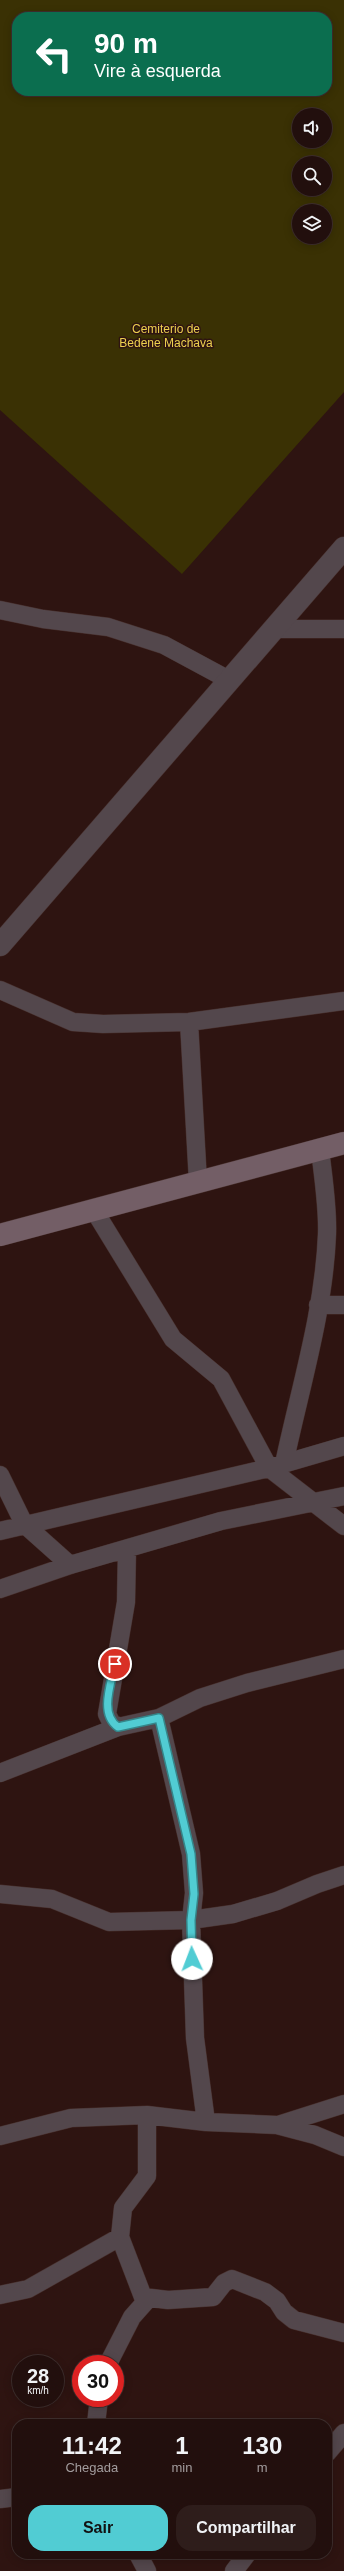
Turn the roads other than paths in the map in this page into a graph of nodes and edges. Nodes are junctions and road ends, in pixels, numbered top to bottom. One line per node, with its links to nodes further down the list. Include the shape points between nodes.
1 (344, 548): 3 (street)
2 (0, 610): 5 (street, via 43,619 108,627 164,645)
3 (273, 629): 4 (street); 5 (street)
4 (344, 629)
5 (229, 680): 6 (street)
6 (0, 945)
7 (0, 990): 9 (street, via 73,1022)
8 (344, 1001): 9 (street)
9 (189, 1022): 12 (street)
10 (344, 1143): 11 (main road)
11 (320, 1149): 12 (main road); 15 (street, via 327,1232)
12 (198, 1182): 13 (main road)
13 (94, 1210): 14 (main road); 18 (street, via 173,1339 221,1379)
14 (0, 1235)
15 (318, 1305): 16 (street); 18 (street)
16 (344, 1305)
17 (344, 1446): 18 (street)
18 (277, 1466): 21 (street); 22 (street)
19 (0, 1475): 22 (street)
20 (344, 1496): 21 (street)
21 (312, 1502): 23 (street); 25 (street, via 221,1521)
22 (24, 1524): 24 (street); 26 (street)
23 (344, 1526)
24 (0, 1531)
25 (127, 1549): 26 (street); 30 (street, via 126,1602 107,1714 111,1722)
26 (70, 1565): 27 (street)
27 (0, 1589)
28 (344, 1659): 29 (street, via 240,1685 200,1698)
29 (159, 1718): 30 (street); 34 (street, via 191,1854 194,1894)
30 (118, 1727): 31 (street)
31 (0, 1773)
32 (344, 1875): 34 (street, via 270,1904 233,1914)
33 (0, 1894): 34 (street, via 52,1899 109,1922)
34 (191, 1920): 37 (street, via 195,2038)
35 (344, 2104): 38 (street)
36 (147, 2115): 37 (street); 39 (street, via 70,2118); 41 (street, via 147,2176 123,2208)
37 (206, 2122): 38 (street)
38 (277, 2125): 40 (street, via 315,2135)
39 (0, 2136)
40 (344, 2147)
41 (120, 2237): 42 (street, via 28,2288); 43 (street, via 139,2289 143,2297)
42 (0, 2295)
43 (148, 2299): 44 (street, via 184,2300 214,2297 224,2283 232,2279 265,2292 294,2320); 45 (street, via 132,2317)
44 (344, 2333)
45 (113, 2355)
46 (98, 2407): 47 (street)
47 (97, 2419)
48 (12, 2498): 49 (street)
49 (0, 2499)
50 (140, 2559): 52 (street)
51 (243, 2559): 53 (street)
52 (146, 2571)
53 (234, 2571)

